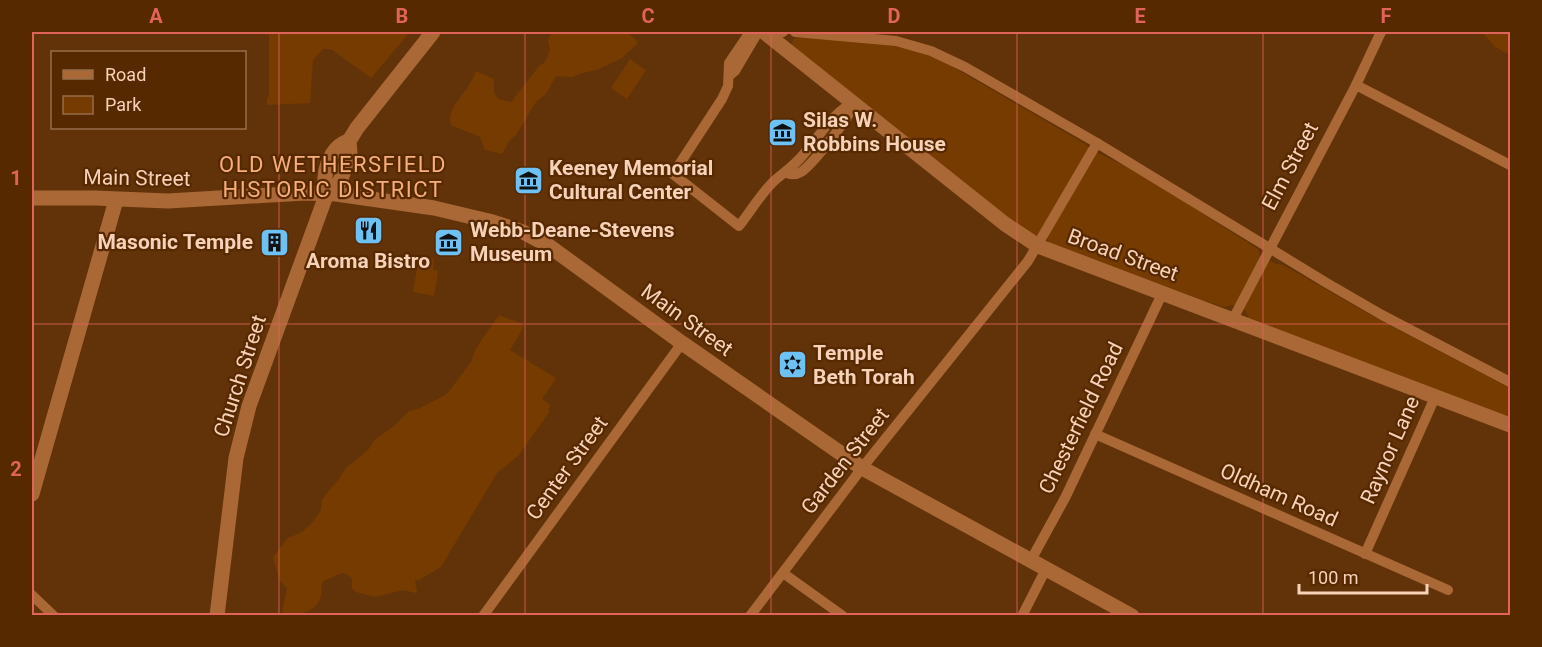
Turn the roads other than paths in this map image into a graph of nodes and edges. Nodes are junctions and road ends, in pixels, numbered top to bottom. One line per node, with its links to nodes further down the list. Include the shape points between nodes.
1 (433, 32): 11 (street, Church Street, via 362,121 349,141 350,153 341,179)
2 (750, 32): 6 (street, via 729,63)
3 (795, 32): 9 (street, via 896,41 931,51)
4 (1381, 32): 7 (street, Elm Street)
5 (769, 33): 6 (street); 8 (street, Broad Street)
6 (729, 76): 8 (street, via 722,99 672,174 739,226 772,184 787,173 843,108)
7 (1356, 85): 10 (street); 15 (street, Elm Street)
8 (854, 103): 14 (street, Broad Street)
9 (1097, 143): 14 (street, Garden Street); 15 (street)
10 (1510, 165)
11 (327, 193): 13 (street, Main Street, via 184,201); 18 (street, Main Street, via 434,208 523,232 549,246); 32 (street, Church Street, via 243,424)
12 (32, 198): 13 (street, Main Street)
13 (116, 200): 24 (street)
14 (1038, 246): 16 (street, Broad Street); 23 (street, Garden Street)
15 (1269, 249): 17 (street, Elm Street); 19 (street, via 1382,315)
16 (1163, 292): 17 (street, Broad Street); 22 (street, Chesterfield Road)
17 (1233, 319): 20 (street, Broad Street)
18 (682, 343): 23 (street, Main Street); 33 (street, Center Street)
19 (1510, 382)
20 (1436, 395): 21 (street, Broad Street); 25 (street, Raynor Lane)
21 (1510, 425)
22 (1095, 434): 25 (street, Oldham Road); 26 (street, Chesterfield Road)
23 (862, 468): 26 (street, Main Street); 28 (street, Garden Street)
24 (32, 494)
25 (1365, 554): 29 (street, Oldham Road)
26 (1031, 560): 27 (street, Main Street)
27 (1046, 569): 36 (street); 37 (street, Main Street)
28 (783, 573): 34 (street, Garden Street); 35 (street)
29 (1448, 590)
30 (32, 595): 31 (street)
31 (54, 615)
32 (217, 615)
33 (483, 615)
34 (750, 615)
35 (843, 615)
36 (1022, 615)
37 (1132, 615)

